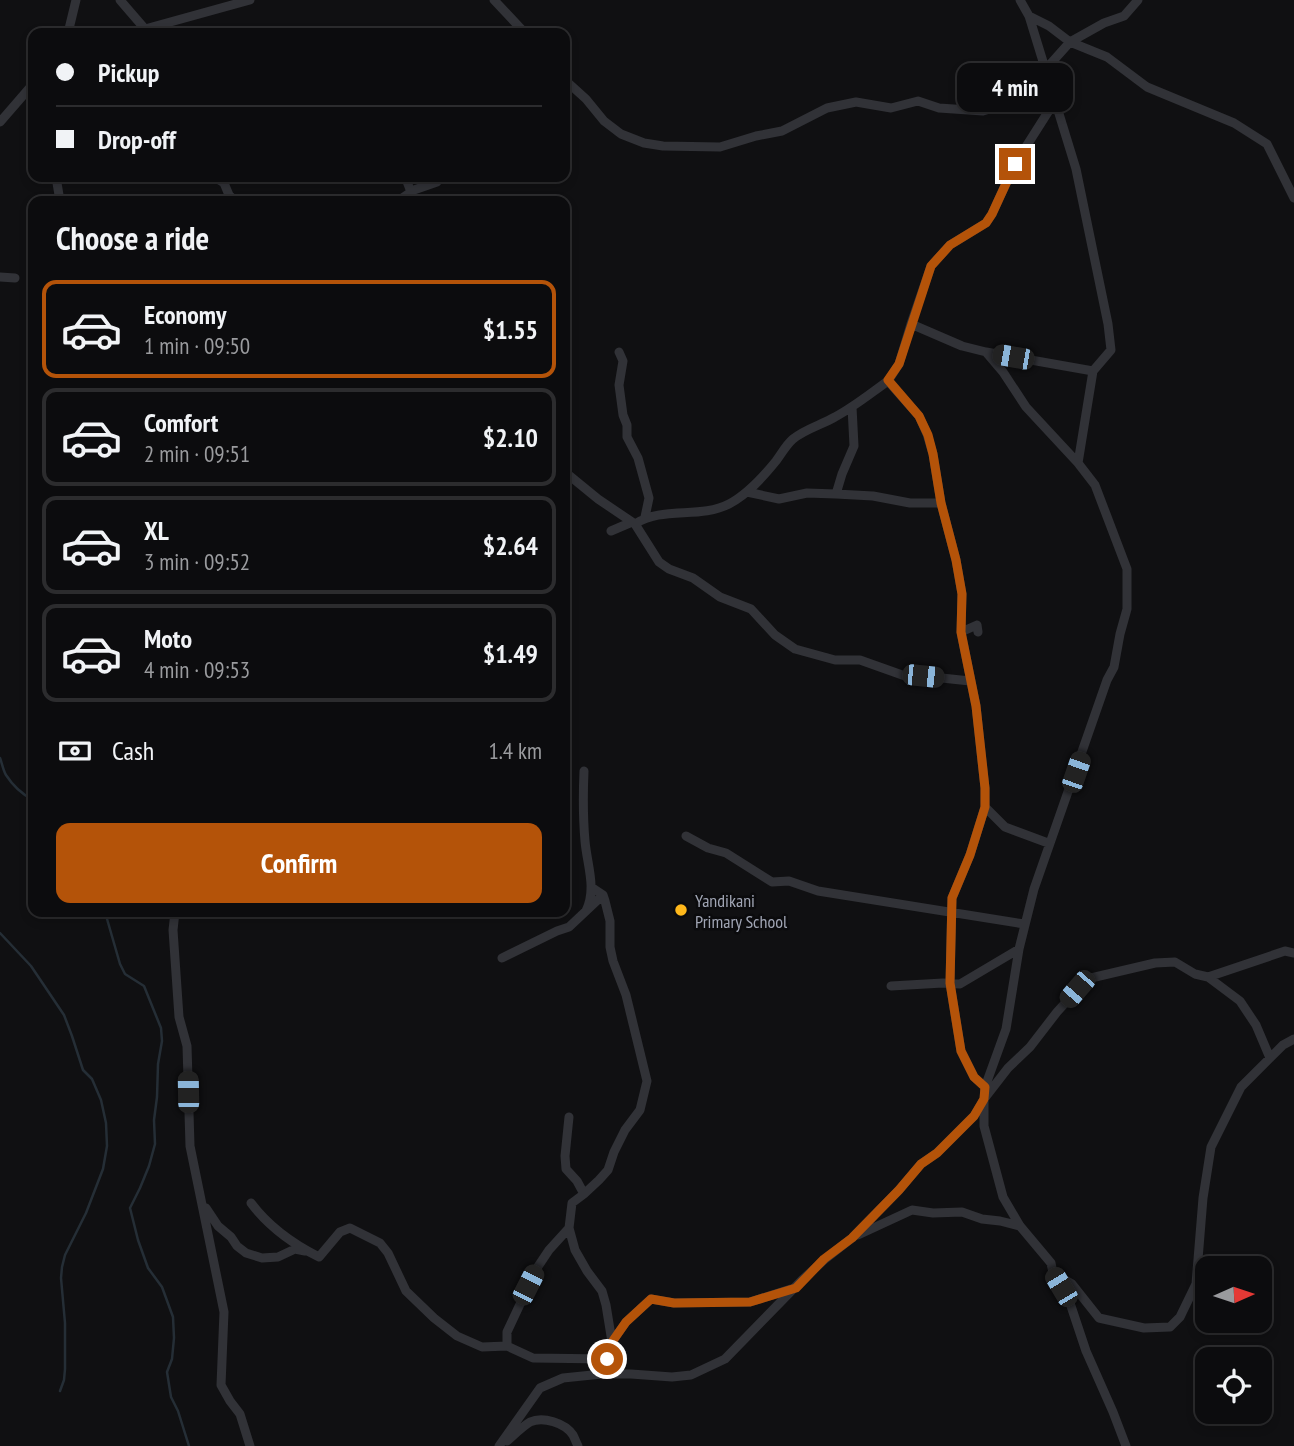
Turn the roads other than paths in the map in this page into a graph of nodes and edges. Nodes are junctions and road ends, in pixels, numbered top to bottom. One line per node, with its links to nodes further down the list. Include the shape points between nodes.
1 (76, 0): 8 (street)
2 (120, 0): 9 (street)
3 (250, 0): 10 (street)
4 (494, 0): 11 (street)
5 (1020, 0): 7 (street)
6 (1138, 0): 12 (street, via 1124,16)
7 (1029, 16): 12 (street); 13 (street)
8 (69, 28)
9 (141, 28)
10 (153, 28)
11 (519, 28)
12 (1070, 42): 13 (street); 22 (street, via 1107,57 1147,87 1234,123 1267,144)
13 (1045, 70): 14 (street, via 1037,87 982,111 918,102 891,108 856,102 827,108 782,131 720,148 644,144 604,121); 16 (street)
14 (570, 85)
15 (28, 90): 17 (street)
16 (1055, 101): 25 (street, via 1015,164 986,223 950,245 931,266); 28 (street, via 1076,169 1108,324 1111,350)
17 (0, 122)
18 (407, 182): 20 (street)
19 (437, 182): 20 (street)
20 (411, 192): 21 (street)
21 (405, 196)
22 (1294, 198)
23 (0, 277): 24 (street)
24 (15, 278)
25 (911, 324): 27 (street); 29 (street, via 899,364)
26 (619, 352): 36 (street, via 627,437 649,498)
27 (986, 352): 28 (street); 31 (street, via 1026,407)
28 (1093, 371): 31 (street)
29 (888, 380): 30 (street); 35 (street, via 919,416 928,435)
30 (852, 407): 33 (street, via 801,433); 34 (street, via 854,446)
31 (1078, 463): 45 (street, via 1095,485 1127,569 1127,609 1114,667)
32 (570, 476): 37 (street)
33 (747, 492): 34 (street, via 779,499 807,493); 36 (street, via 727,505 705,511)
34 (836, 494): 35 (street)
35 (941, 503): 39 (street, via 962,594)
36 (645, 517): 37 (street)
37 (634, 523): 38 (street); 41 (street, via 659,562 751,609 795,649 835,660 859,660 905,676)
38 (611, 531)
39 (961, 632): 40 (street, via 977,625); 41 (street)
40 (978, 632)
41 (970, 681): 43 (street)
42 (584, 771): 46 (street, via 583,813)
43 (985, 807): 45 (street, via 1006,827); 49 (street, via 952,898)
44 (686, 836): 49 (street, via 726,853 772,882 789,881 818,891)
45 (1048, 844): 51 (street)
46 (591, 887): 47 (street); 48 (street)
47 (603, 895): 48 (street); 63 (street, via 613,961 647,1081 639,1110 608,1170)
48 (586, 911): 54 (street, via 569,927)
49 (951, 913): 51 (street); 56 (street)
50 (174, 917): 64 (street, via 179,1017 187,1046 190,1146)
51 (1024, 924): 52 (street)
52 (1018, 949): 56 (street, via 960,984); 60 (street, via 1006,1029)
53 (1294, 953): 55 (street, via 1285,951)
54 (502, 958)
55 (1208, 977): 59 (street, via 1240,1002 1256,1025); 61 (street, via 1175,962 1091,978)
56 (950, 983): 57 (street); 60 (street, via 961,1051 974,1077)
57 (891, 986)
58 (1294, 1039): 59 (street)
59 (1269, 1058): 70 (street, via 1241,1087 1211,1147 1196,1284 1170,1327 1144,1328 1099,1318 1072,1284)
60 (985, 1087): 61 (street)
61 (984, 1099): 66 (street, via 984,1126 1003,1196); 68 (street, via 974,1116 921,1164)
62 (569, 1117): 63 (street, via 566,1168)
63 (584, 1194): 67 (street, via 572,1203)
64 (202, 1201): 69 (street, via 246,1252 262,1258 295,1249); 76 (street, via 224,1312 221,1385 240,1414)
65 (251, 1203): 69 (street, via 263,1218)
66 (1020, 1226): 68 (street, via 962,1212 912,1210); 70 (street, via 1051,1264)
67 (569, 1228): 72 (street, via 575,1250 602,1291); 73 (street, via 537,1268 507,1332)
68 (852, 1238): 71 (street)
69 (307, 1251): 73 (street, via 319,1257 340,1231 350,1228 380,1243 406,1291 457,1336 482,1347)
70 (1053, 1273): 79 (street, via 1069,1300)
71 (796, 1288): 72 (street, via 750,1302 651,1299); 75 (street, via 725,1359 691,1375)
72 (612, 1342): 74 (street)
73 (507, 1346): 74 (street, via 533,1358)
74 (607, 1359): 75 (street)
75 (602, 1374): 77 (street, via 563,1378 540,1388)
76 (250, 1446)
77 (500, 1446): 78 (street, via 538,1420 562,1426)
78 (578, 1446)
79 (1126, 1446)

